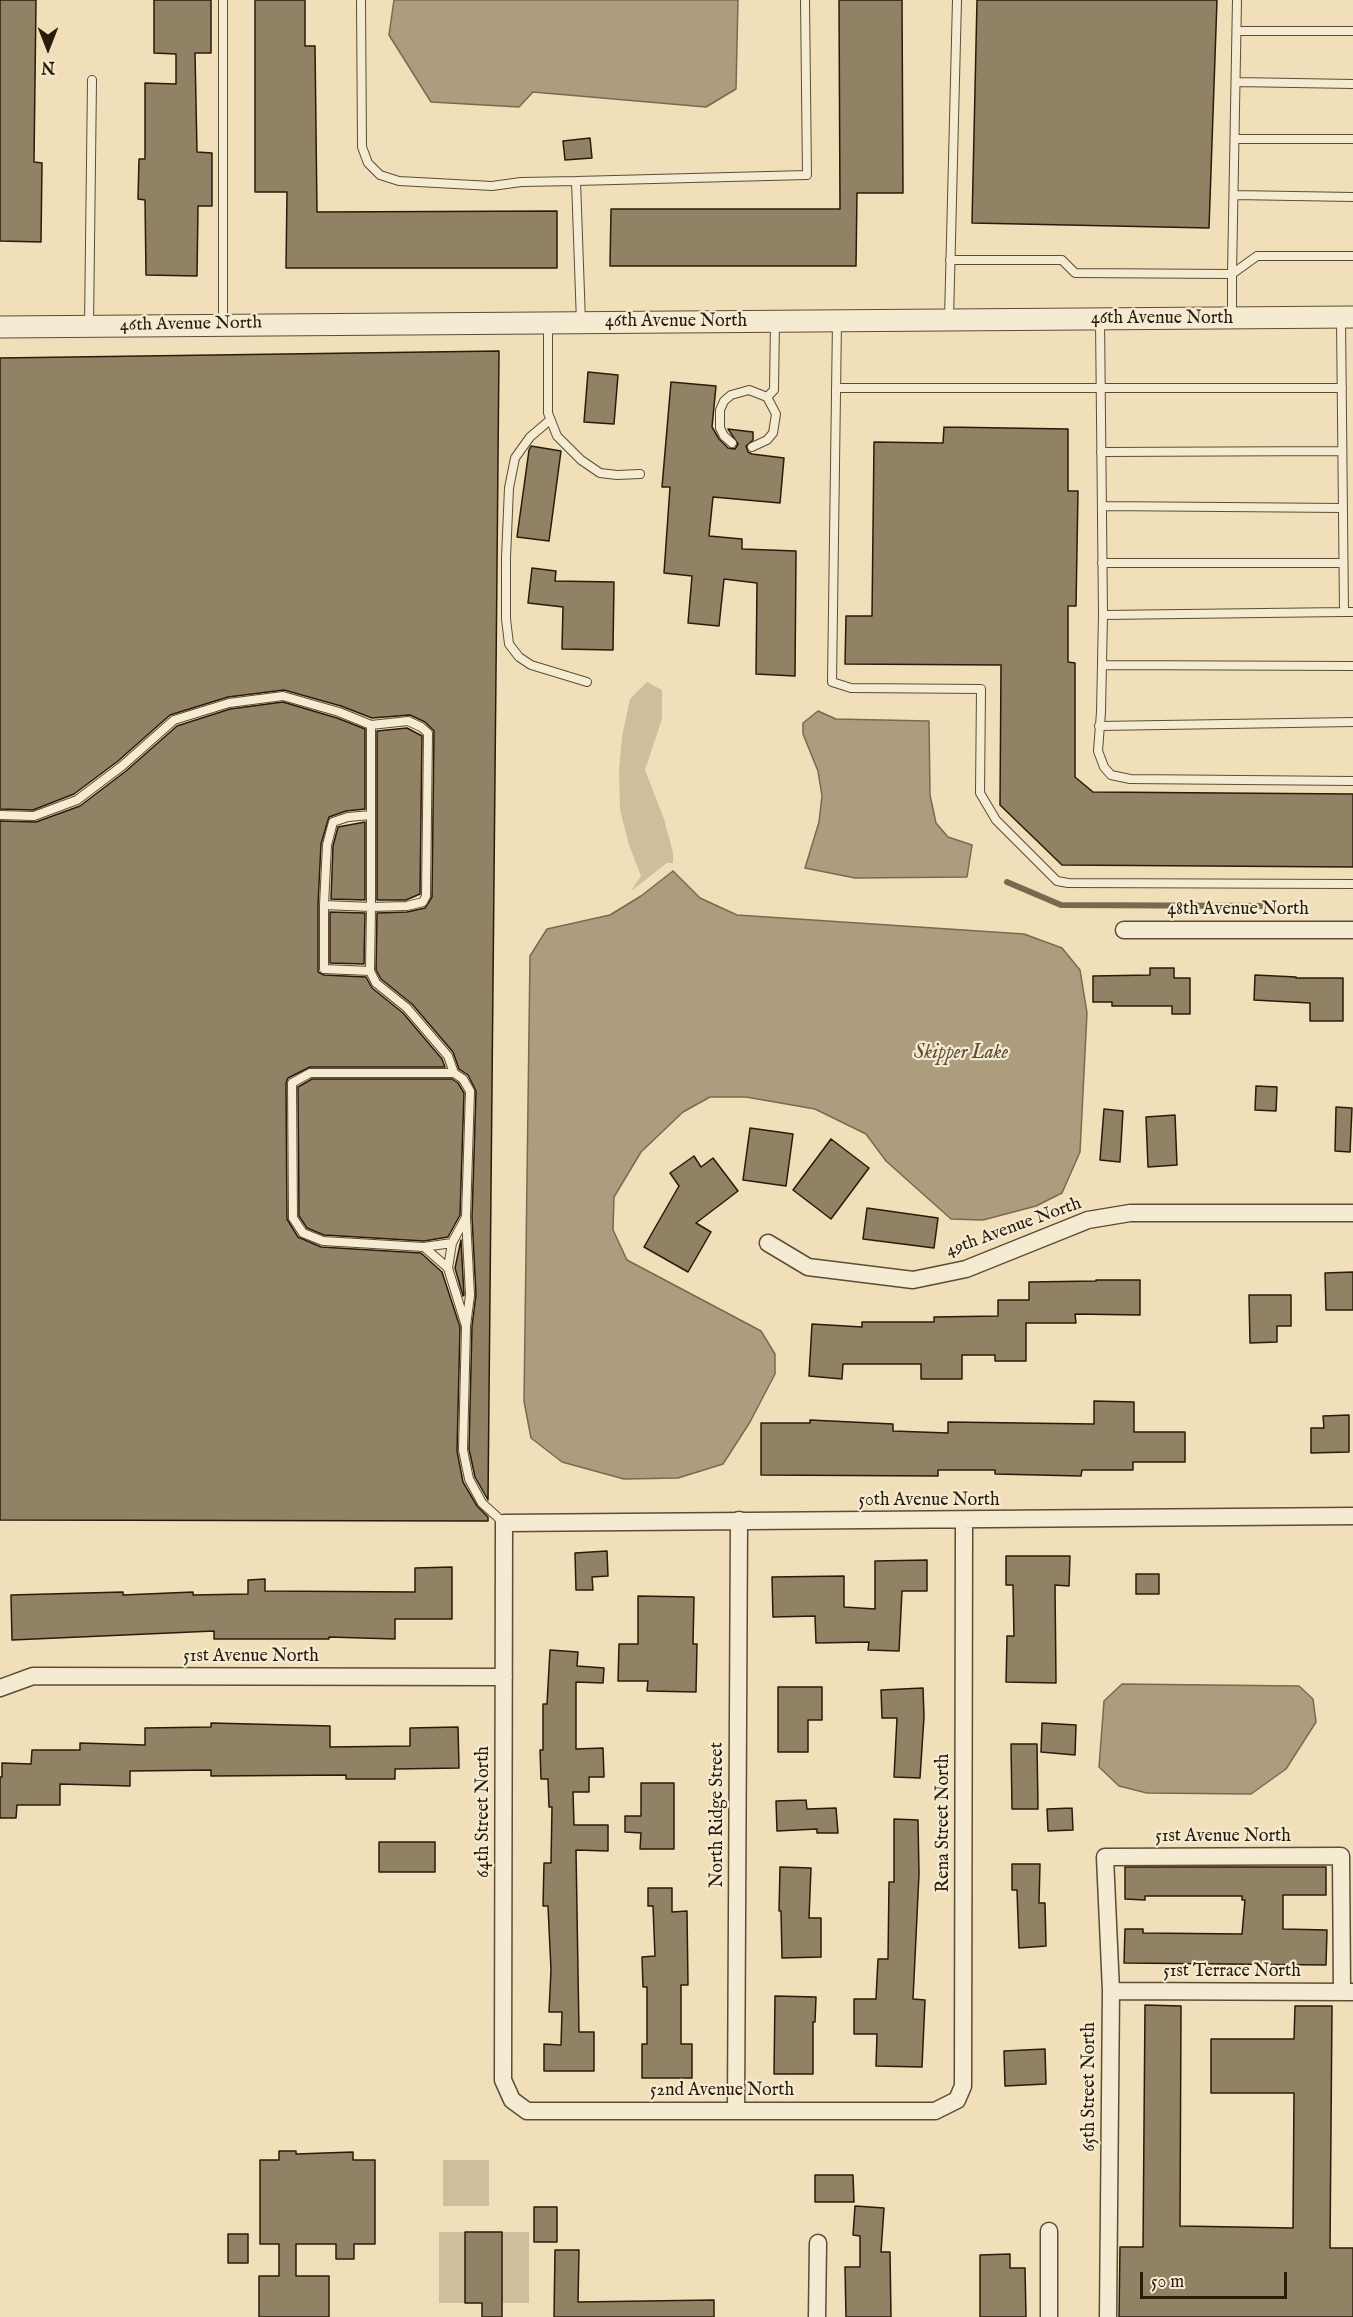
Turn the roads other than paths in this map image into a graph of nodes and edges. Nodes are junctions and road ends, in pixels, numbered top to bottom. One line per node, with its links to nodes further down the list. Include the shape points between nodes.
1 (223, 0): 27 (lane)
2 (361, 0): 13 (lane, via 362,147 368,163 380,175 399,181 470,186)
3 (805, 0): 13 (lane, via 807,175)
4 (957, 0): 17 (lane)
5 (1237, 0): 6 (lane)
6 (1237, 31): 7 (lane); 9 (lane)
7 (1353, 32)
8 (92, 80): 28 (lane)
9 (1236, 82): 10 (lane); 11 (lane)
10 (1353, 84)
11 (1235, 139): 12 (lane); 14 (lane)
12 (1353, 139)
13 (576, 180): 26 (lane)
14 (1234, 195): 15 (lane); 18 (lane)
15 (1353, 196)
16 (1353, 256): 18 (lane, via 1257,256)
17 (950, 261): 18 (lane, via 1062,260 1076,273); 20 (lane)
18 (1233, 274): 22 (lane)
19 (1347, 317): 22 (street, 46th Avenue North); 32 (lane)
20 (949, 319): 21 (street, 46th Avenue North); 23 (street, 46th Avenue North)
21 (1100, 319): 22 (street, 46th Avenue North); 31 (lane)
22 (1232, 319)
23 (837, 320): 24 (street, 46th Avenue North); 30 (lane)
24 (775, 321): 26 (street, 46th Avenue North); 33 (lane, via 774,390)
25 (548, 322): 26 (street, 46th Avenue North); 27 (street, 46th Avenue North); 36 (lane)
26 (581, 322)
27 (223, 325): 28 (street, 46th Avenue North)
28 (89, 326): 29 (street, 46th Avenue North)
29 (0, 327)
30 (836, 388): 31 (lane); 57 (lane, via 832,682 851,688 981,689 980,794 996,820 1057,881)
31 (1100, 388): 32 (lane); 40 (lane)
32 (1342, 388): 34 (lane)
33 (767, 397): 37 (lane, via 749,390 724,401 718,419); 38 (lane, via 776,414 776,424 767,440)
34 (1342, 400): 35 (lane); 39 (lane)
35 (1353, 400)
36 (550, 420): 41 (lane, via 567,448 591,469 617,475); 50 (lane, via 514,458 506,558 509,644 531,665)
37 (732, 443)
38 (752, 447)
39 (1342, 451): 40 (lane); 43 (lane)
40 (1101, 452): 42 (lane)
41 (640, 474)
42 (1102, 506): 43 (lane); 44 (lane)
43 (1343, 508): 45 (lane)
44 (1102, 563): 45 (lane); 47 (lane)
45 (1343, 563): 46 (lane)
46 (1348, 612): 47 (lane)
47 (1103, 615): 48 (lane)
48 (1102, 665): 49 (lane); 53 (lane)
49 (1353, 666)
50 (586, 682)
51 (1353, 723): 53 (lane)
52 (371, 725): 55 (lane, via 283,696 229,703 174,720 77,800 34,816); 56 (lane); 59 (lane, via 408,721 428,733 426,896 423,902 407,906)
53 (1099, 726): 54 (lane, via 1098,751 1111,775 1130,779)
54 (1353, 781)
55 (0, 815)
56 (371, 815): 58 (lane, via 333,822 327,845); 59 (lane)
57 (1353, 884)
58 (324, 905): 59 (lane); 62 (lane, via 324,969)
59 (371, 907): 62 (lane)
60 (1124, 930): 61 (street, 48th Avenue North)
61 (1353, 930)
62 (370, 971): 63 (lane, via 376,983 407,1008 448,1056)
63 (454, 1073): 65 (lane, via 464,1079 470,1092); 68 (lane, via 310,1073 292,1083 293,1218 303,1233 323,1241)
64 (1353, 1213): 67 (street, 49th Avenue North, via 1130,1213 1088,1220 966,1269 913,1280 808,1267)
65 (466, 1217): 66 (lane); 70 (lane, via 470,1295)
66 (452, 1243): 68 (lane); 69 (lane)
67 (768, 1243)
68 (424, 1246): 69 (lane)
69 (448, 1268): 70 (lane)
70 (466, 1326): 74 (lane, via 464,1450 469,1479 482,1503)
71 (1353, 1516): 73 (street, 50th Avenue North)
72 (739, 1520): 73 (street, 50th Avenue North); 74 (street, 50th Avenue North); 81 (street, North Ridge Street)
73 (964, 1521): 82 (street, Rena Street North, via 963,2086 957,2100)
74 (504, 1523): 75 (street, 64th Street North)
75 (504, 1677): 76 (street, 51st Avenue North, via 33,1676); 80 (street, 64th Street North, via 503,2080)
76 (0, 1688)
77 (1105, 1857): 78 (street, 65th Street North); 79 (street, 51st Avenue North, via 1341,1856)
78 (1111, 1991): 79 (street, 51st Terrace North); 87 (street, 65th Street North)
79 (1348, 1992)
80 (512, 2100): 81 (street, 52nd Avenue North, via 527,2111)
81 (736, 2111): 82 (street, 52nd Avenue North)
82 (935, 2111)
83 (1049, 2231): 86 (street)
84 (818, 2243): 85 (street)
85 (817, 2317)
86 (1049, 2317)
87 (1108, 2317)

